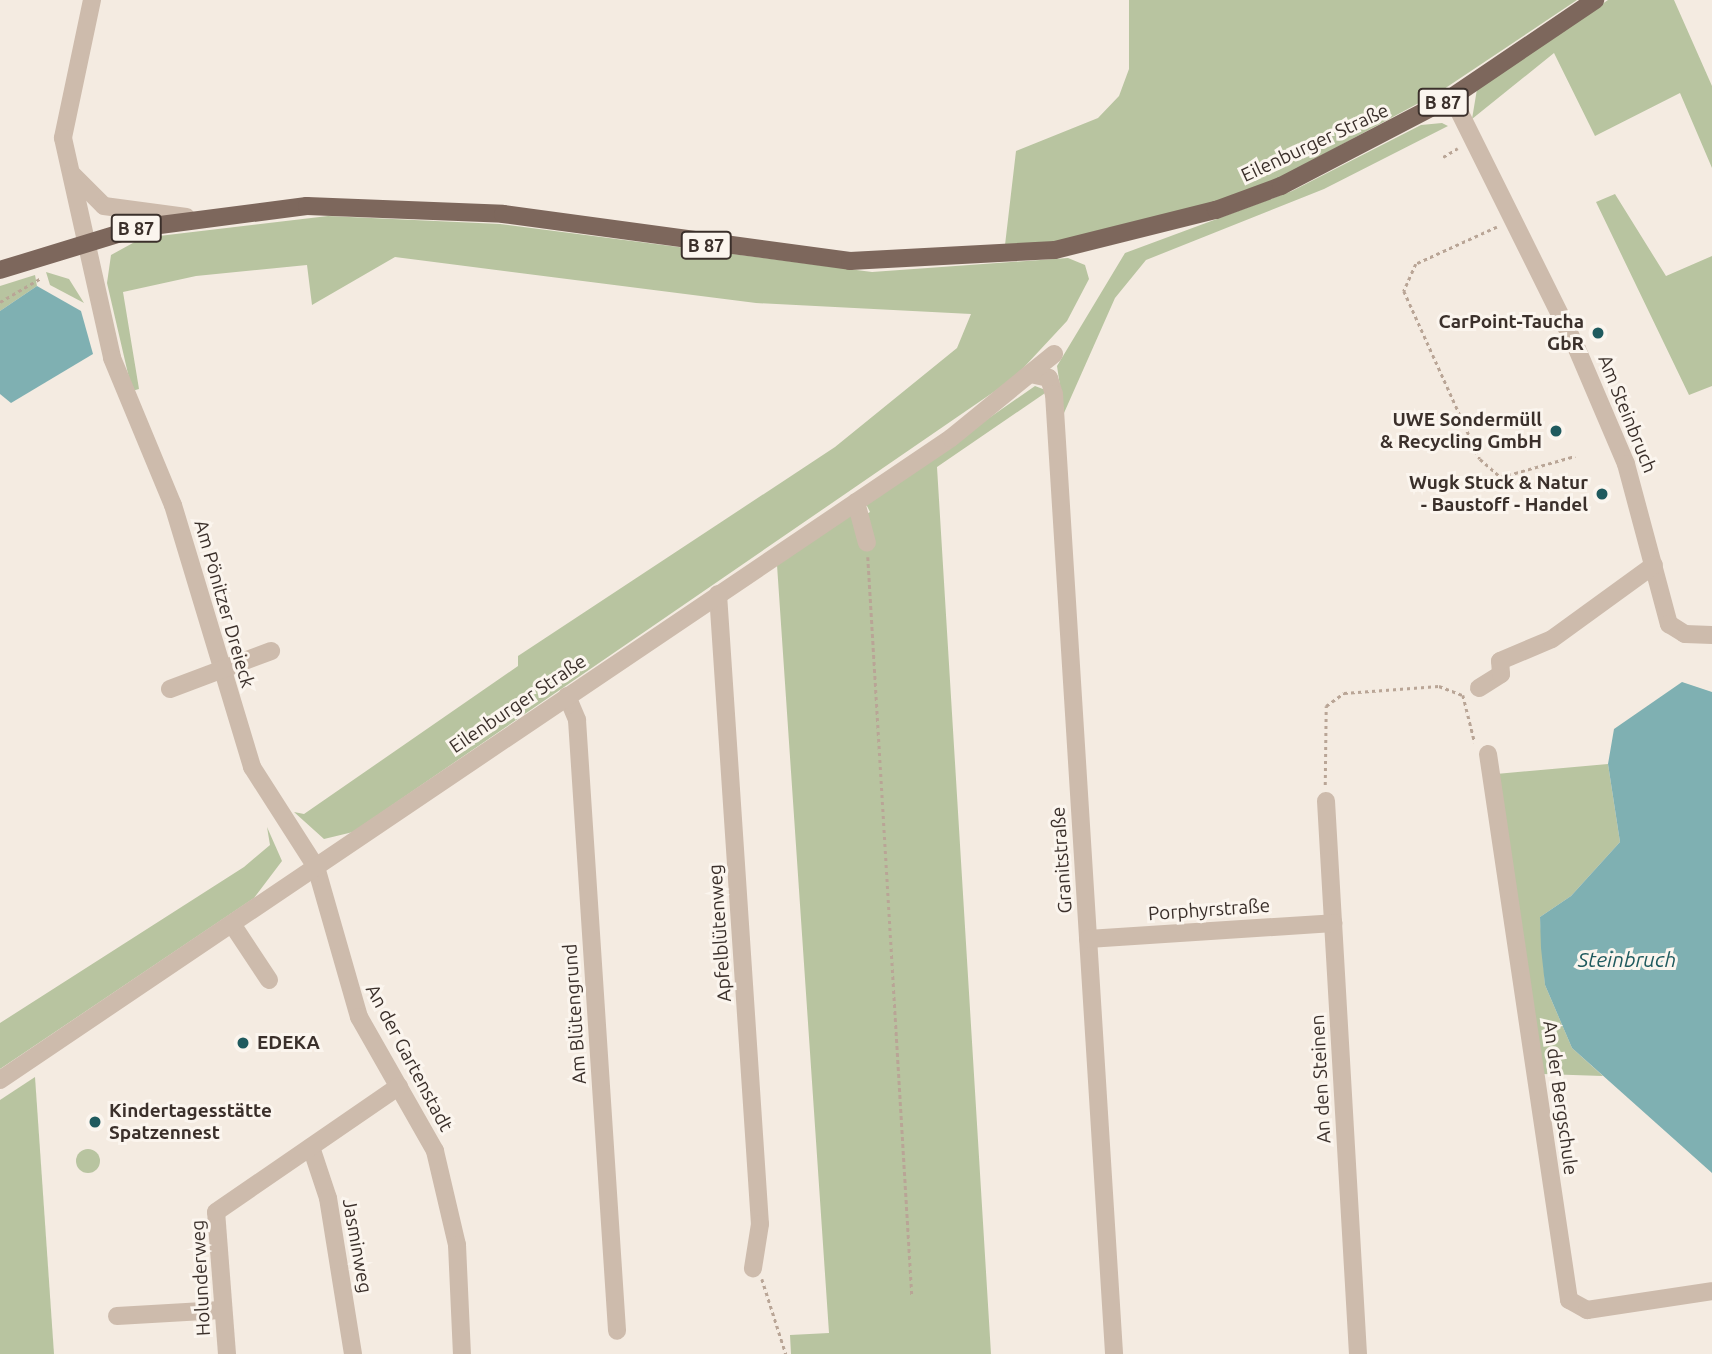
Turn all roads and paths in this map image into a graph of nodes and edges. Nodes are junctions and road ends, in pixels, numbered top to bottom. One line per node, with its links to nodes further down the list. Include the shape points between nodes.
1 (92, 0): 4 (street, Am Pönitzer Dreieck, via 64,116)
2 (1595, 0): 3 (main road, Eilenburger Straße / B 87)
3 (1452, 97): 5 (main road, Eilenburger Straße / B 87, via 1281,186 1105,240 1010,255 850,261 428,208 307,206); 6 (street, Am Steinbruch)
4 (66, 165): 5 (street, via 82,190 123,212); 7 (street, Am Pönitzer Dreieck)
5 (189, 217): 7 (main road, B 87)
6 (1513, 220): 13 (path, via 1416,264 1404,291 1480,459 1501,477); 16 (street, Am Steinbruch, via 1626,464)
7 (84, 243): 8 (main road, B 87); 20 (street, Am Pönitzer Dreieck, via 130,410 173,505)
8 (0, 270)
9 (41, 278): 10 (path)
10 (0, 302)
11 (1054, 354): 12 (street, Eilenburger Straße)
12 (1035, 375): 14 (street, Eilenburger Straße); 29 (street, Granitstraße, via 1049,378 1054,394)
13 (1575, 456)
14 (856, 502): 15 (street); 17 (street, Eilenburger Straße)
15 (867, 543): 36 (path)
16 (1654, 565): 18 (street, Am Steinbruch, via 1669,624 1685,634); 22 (street, via 1543,645 1500,661 1501,674)
17 (718, 594): 23 (street, Eilenburger Straße); 34 (street, Apfelblütenweg, via 760,1224)
18 (1712, 635)
19 (271, 651): 20 (street)
20 (220, 670): 21 (street); 26 (street, Am Pönitzer Dreieck, via 252,767)
21 (170, 689)
22 (1471, 692): 24 (path, via 1469,733); 25 (path, via 1439,686 1359,690 1326,706)
23 (567, 696): 26 (street, Eilenburger Straße); 39 (street, Am Blütengrund, via 577,720)
24 (1488, 754): 35 (street, An der Bergschule, via 1547,1101 1572,1306 1587,1310)
25 (1326, 801): 27 (street, An den Steinen)
26 (316, 867): 28 (street, Eilenburger Straße); 32 (street, An der Gartenstadt, via 349,992)
27 (1333, 923): 29 (street, Porphyrstraße); 45 (street, An den Steinen)
28 (232, 924): 30 (street); 31 (street, Eilenburger Straße)
29 (1088, 939): 44 (street, Granitstraße)
30 (269, 980)
31 (0, 1080)
32 (399, 1086): 33 (street, Holunderweg); 42 (street, An der Gartenstadt, via 425,1127 451,1196)
33 (311, 1147): 37 (street, Holunderweg, via 216,1212); 41 (street, Jasminweg, via 328,1198)
34 (753, 1268): 43 (path, via 766,1283)
35 (1712, 1290)
36 (912, 1296)
37 (221, 1310): 38 (street); 40 (street, Holunderweg)
38 (117, 1317)
39 (617, 1331)
40 (227, 1354)
41 (353, 1354)
42 (462, 1354)
43 (786, 1354)
44 (1114, 1354)
45 (1358, 1354)

